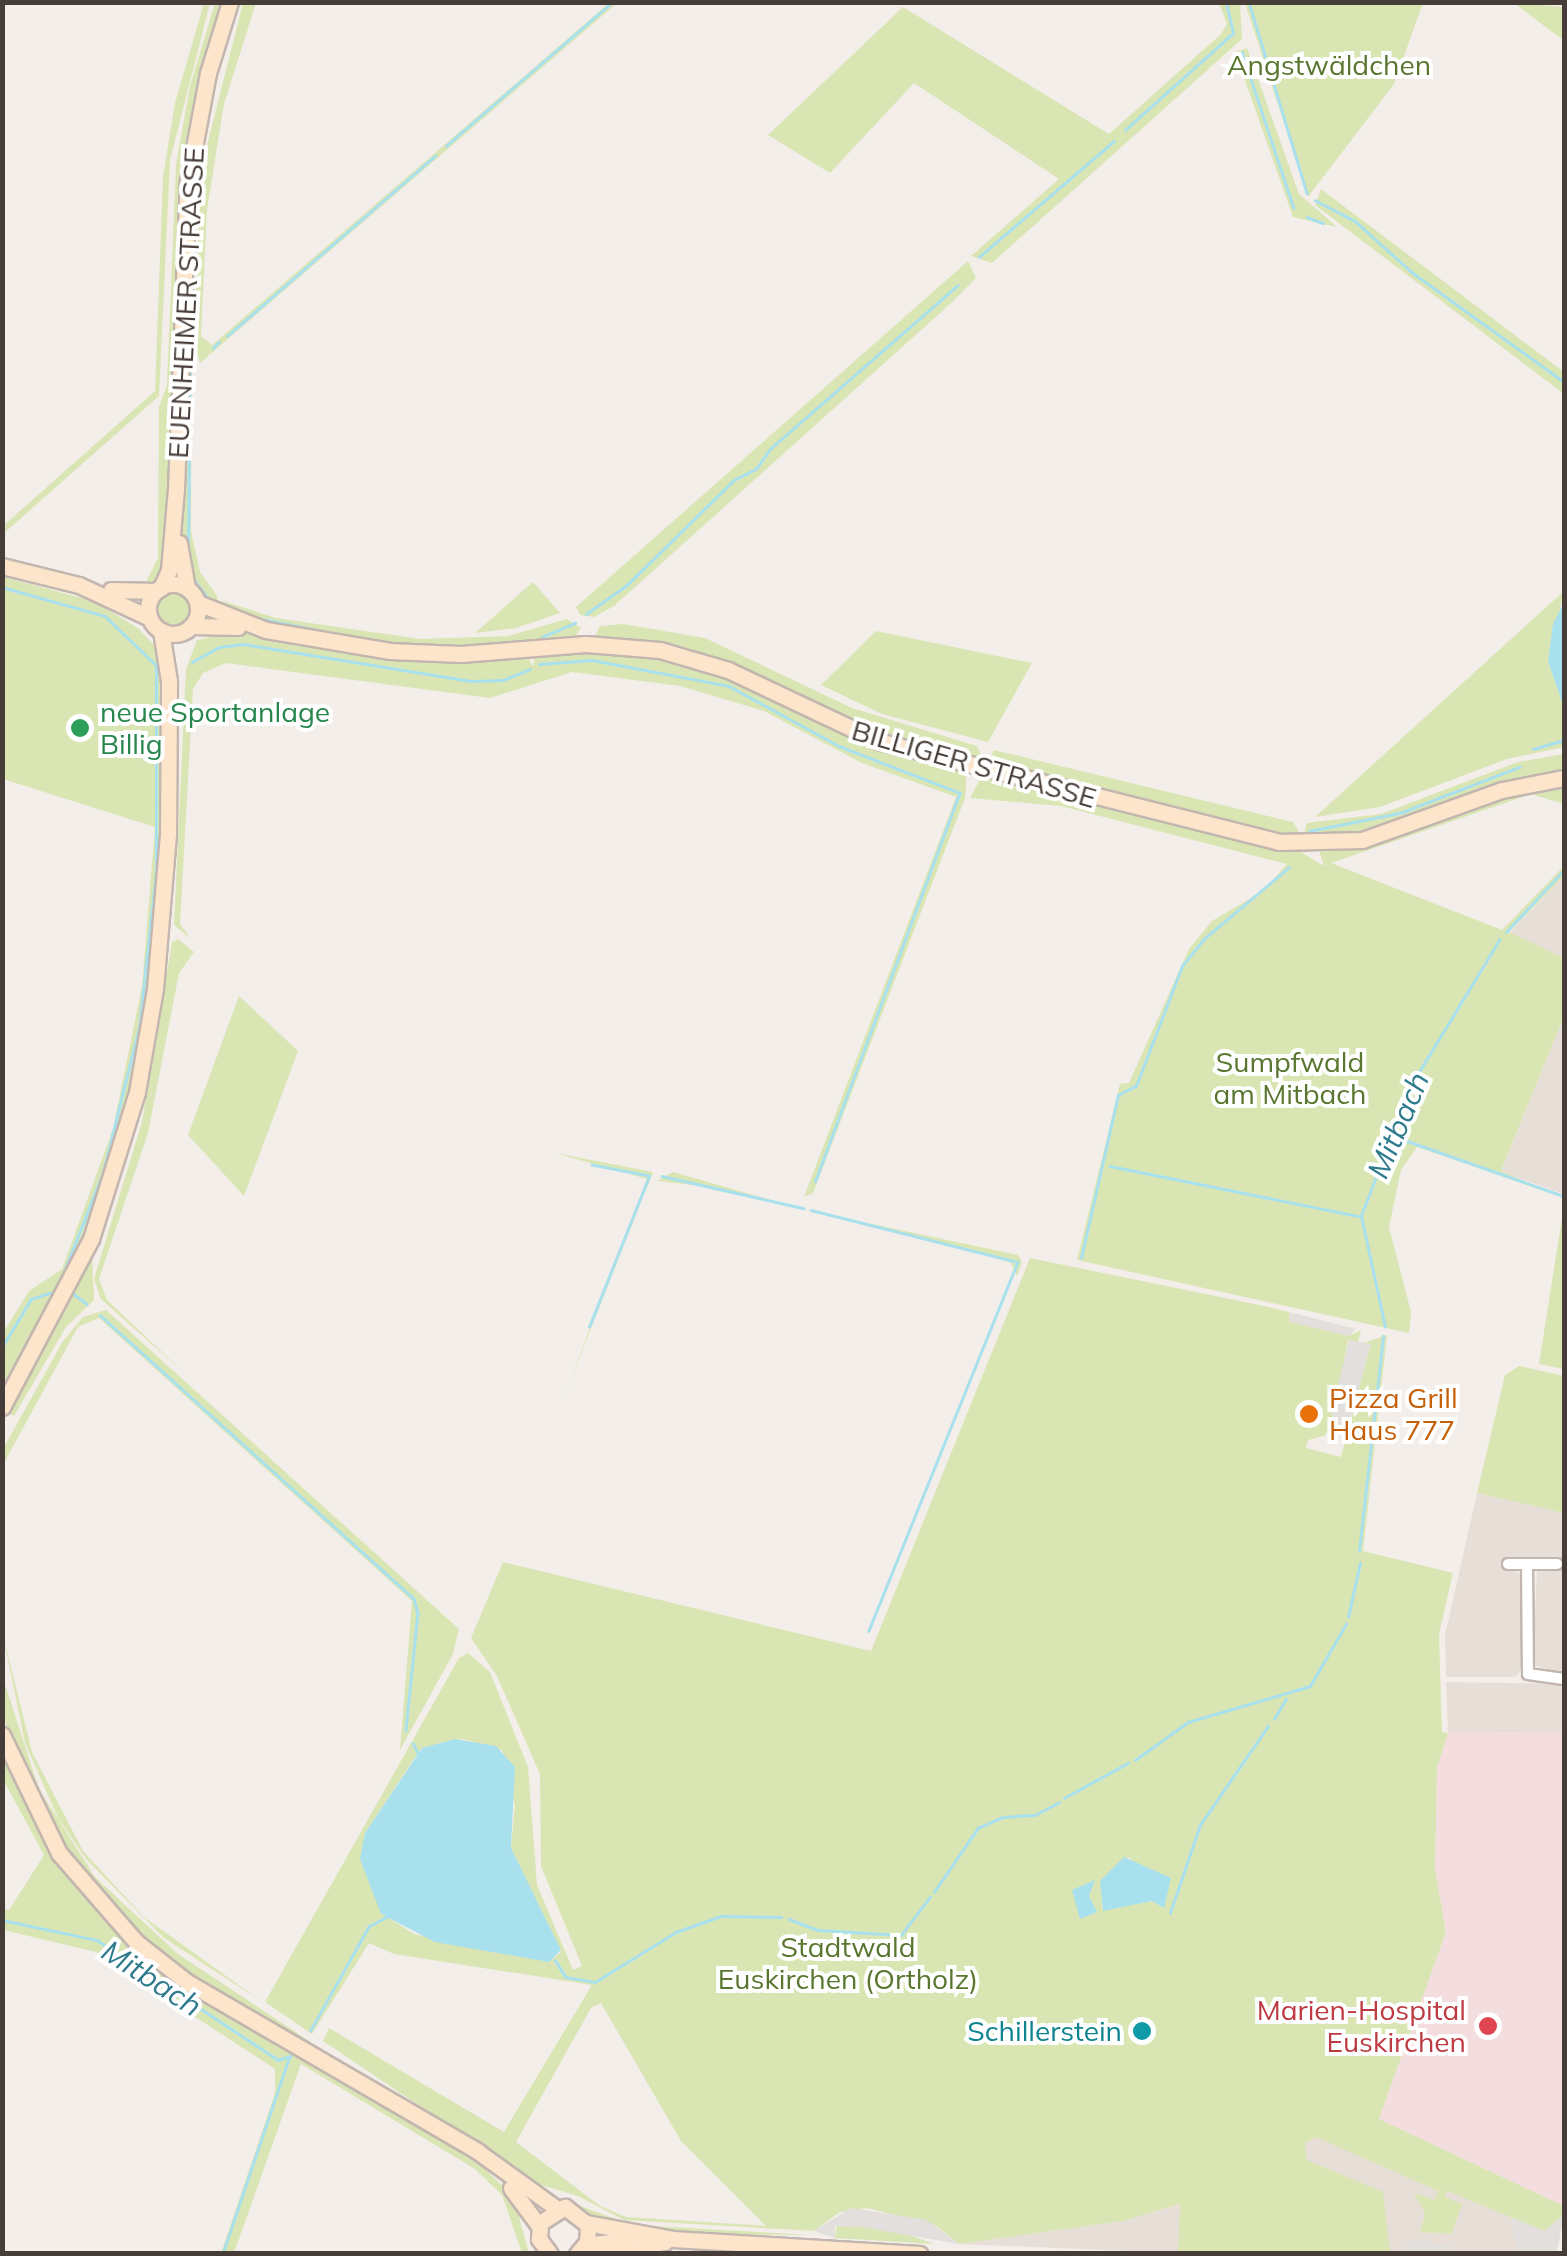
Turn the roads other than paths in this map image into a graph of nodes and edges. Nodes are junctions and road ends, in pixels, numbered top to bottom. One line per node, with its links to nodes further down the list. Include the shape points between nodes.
1 (230, 2): 2 (main road, EUENHEIMER STRASSE, via 208,73 188,180)
2 (176, 489): 5 (main road, EUENHEIMER STRASSE); 6 (main road, EUENHEIMER STRASSE, via 169,570)
3 (2, 566): 4 (main road)
4 (79, 586): 6 (main road); 8 (main road)
5 (186, 588): 6 (main road); 7 (main road)
6 (158, 589): 8 (main road, EUENHEIMER STRASSE)
7 (198, 603): 9 (main road); 10 (main road, BILLIGER STRASSE)
8 (155, 624): 9 (main road, BILLIGER STRASSE); 11 (main road, EUENHEIMER STRASSE)
9 (188, 629): 10 (main road, BILLIGER STRASSE); 11 (main road)
10 (266, 630): 12 (main road, BILLIGER STRASSE, via 430,654 586,644 660,650 728,670 878,741 1292,844 1380,836 1502,790)
11 (170, 740): 13 (main road, via 160,943 135,1102 90,1239)
12 (1564, 778)
13 (22, 1371): 14 (main road); 15 (main road)
14 (2, 1395)
15 (2, 1407)
16 (1508, 1564): 17 (street)
17 (1528, 1564): 18 (street); 19 (street, via 1528,1674)
18 (1558, 1564)
19 (1564, 1679)
20 (2, 1735): 21 (main road, via 59,1853 136,1942 187,1982)
21 (464, 2145): 22 (main road); 24 (main road, via 524,2202)
22 (556, 2208): 23 (main road, via 573,2208); 24 (main road)
23 (587, 2223): 25 (main road); 26 (main road)
24 (539, 2226): 27 (main road)
25 (673, 2239): 26 (main road); 28 (main road)
26 (588, 2251)
27 (549, 2253)
28 (920, 2254)

